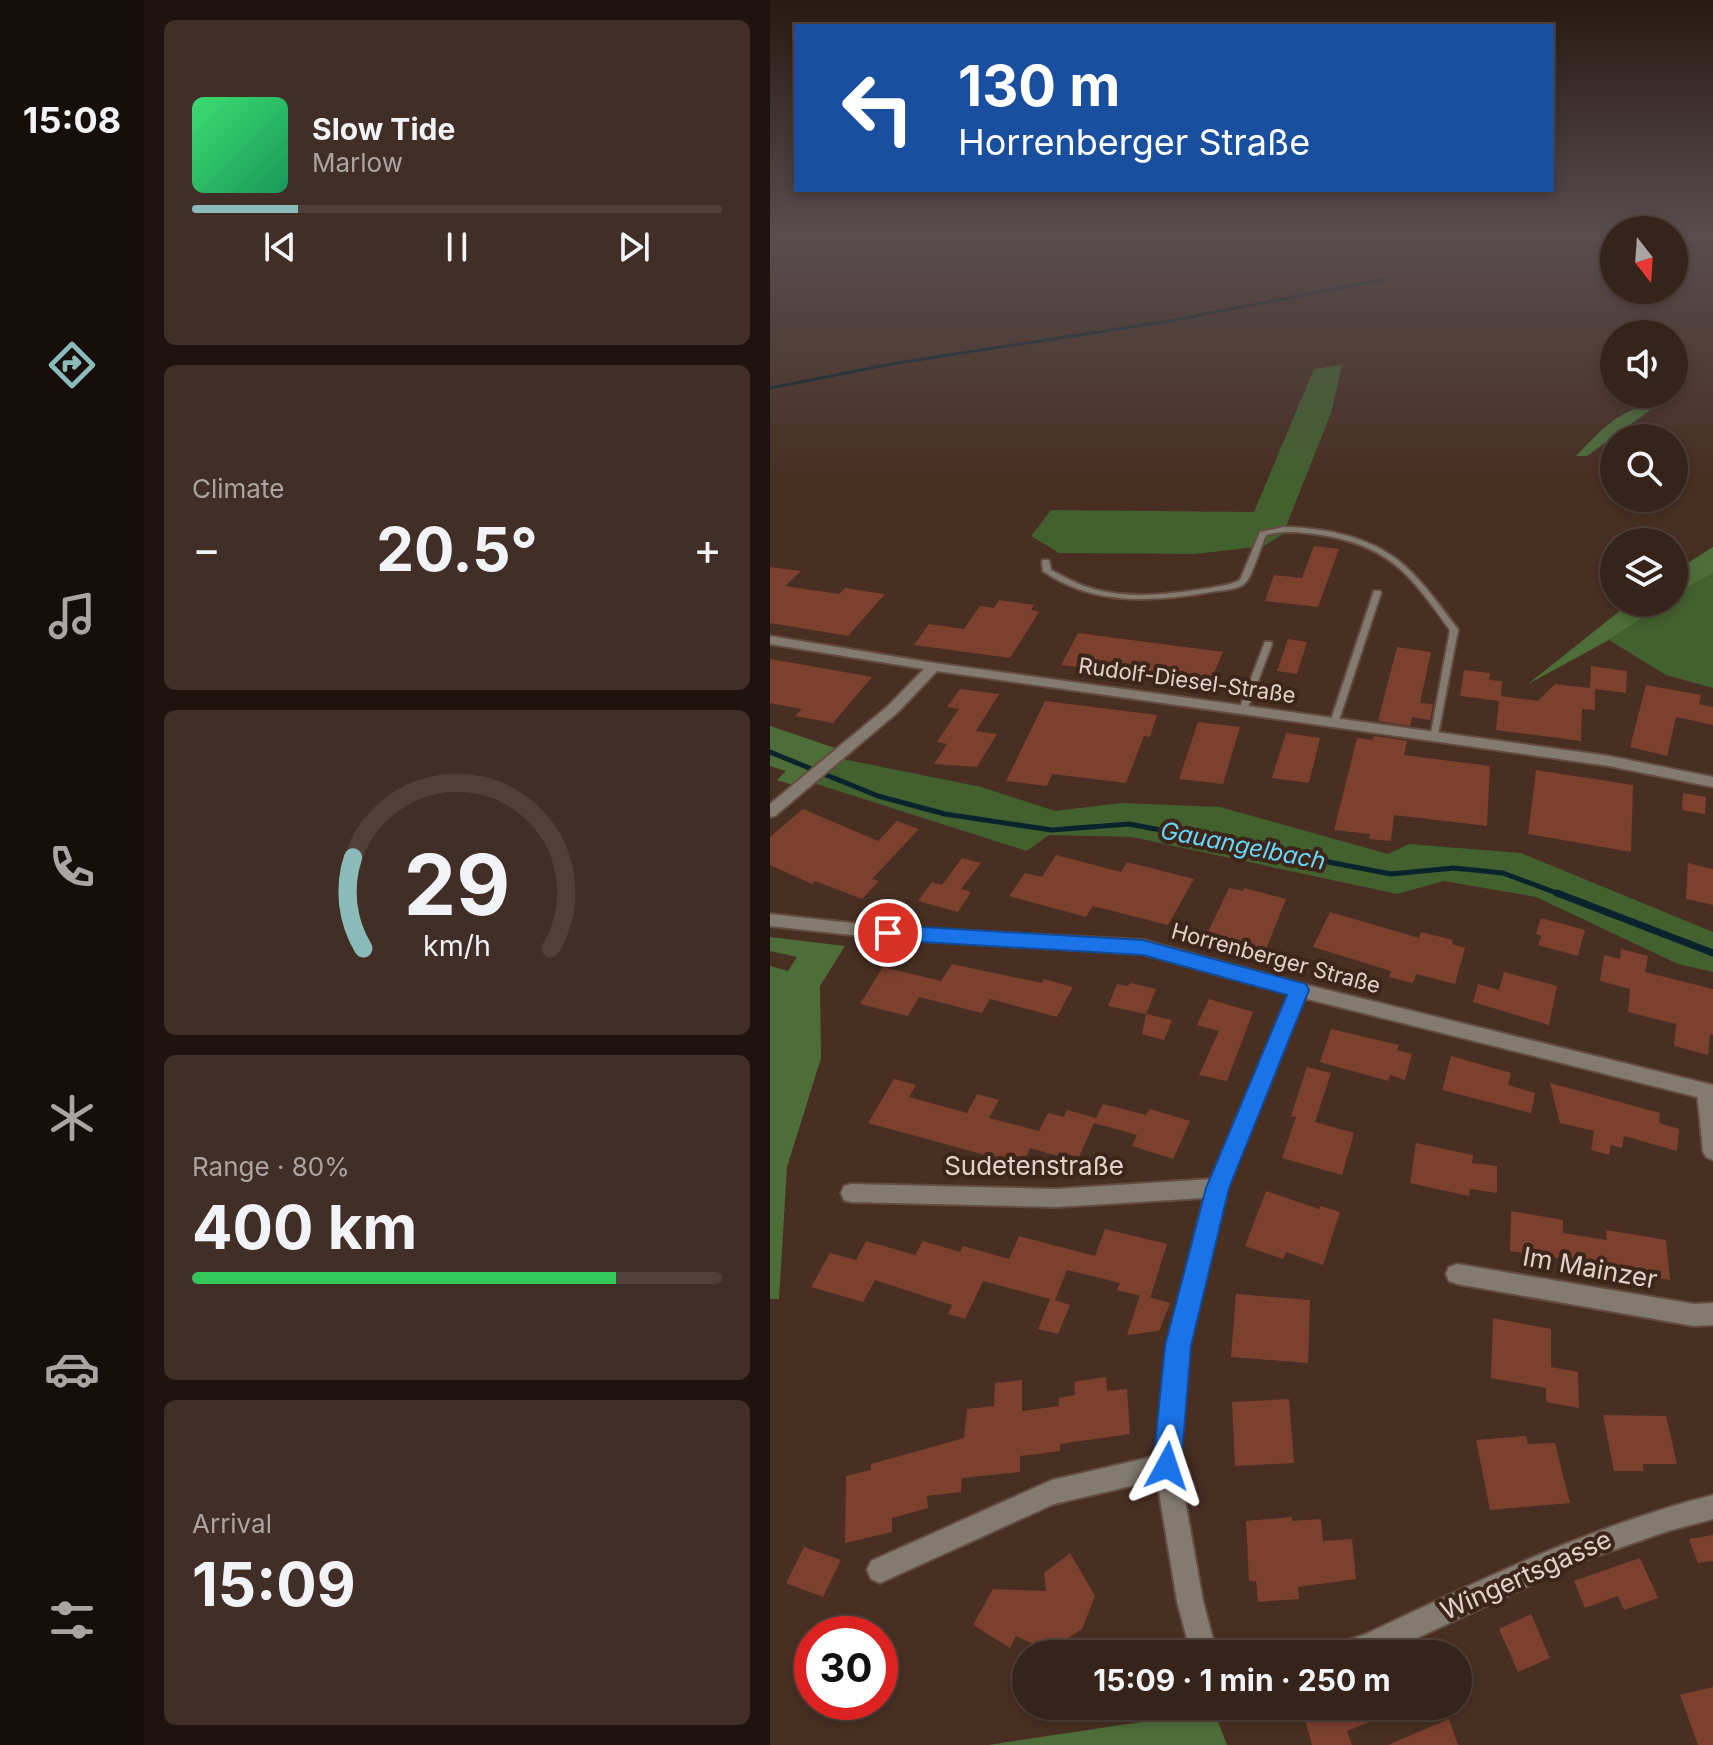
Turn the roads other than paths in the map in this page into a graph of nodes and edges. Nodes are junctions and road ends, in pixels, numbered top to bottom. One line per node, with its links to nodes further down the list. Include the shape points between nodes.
1 (1046, 562): 8 (lane, via 1047,571 1080,588 1116,595 1187,594 1243,581 1263,534 1281,527 1350,536 1386,551 1454,630)
2 (1377, 593): 7 (lane)
3 (770, 640): 5 (street, Rudolf-Diesel-Straße)
4 (1268, 644): 6 (lane)
5 (934, 667): 6 (street, Rudolf-Diesel-Straße); 10 (street, via 893,709)
6 (1243, 710): 7 (street, Rudolf-Diesel-Straße)
7 (1334, 723): 8 (street, Rudolf-Diesel-Straße)
8 (1434, 738): 9 (street, Rudolf-Diesel-Straße, via 1609,761)
9 (1713, 782)
10 (770, 812)
11 (770, 920): 12 (street, Horrenberger Straße, via 888,933 1143,947)
12 (1299, 990): 13 (street, Horrenberger Straße); 15 (street)
13 (1710, 1093): 14 (street)
14 (1713, 1151)
15 (1217, 1188): 16 (street, Sudetenstraße, via 1056,1198); 19 (street, via 1178,1346)
16 (851, 1193)
17 (1457, 1274): 18 (street, Im Mainzer)
18 (1713, 1314)
19 (1167, 1466): 21 (street, via 1052,1492); 22 (street)
20 (1713, 1507): 23 (street, Wingertsgasse, via 1589,1544)
21 (880, 1570)
22 (1200, 1640)
23 (1384, 1640)

